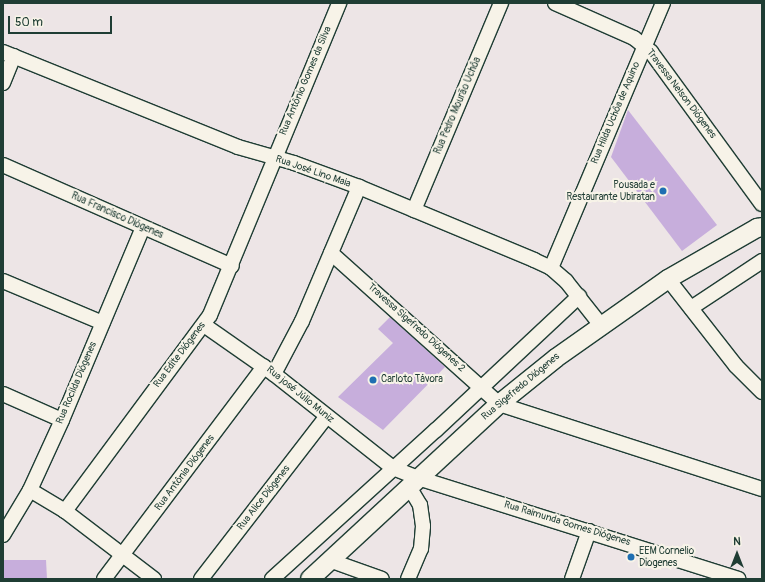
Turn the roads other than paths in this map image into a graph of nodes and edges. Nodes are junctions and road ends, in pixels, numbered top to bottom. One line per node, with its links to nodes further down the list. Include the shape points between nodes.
1 (338, 3): 8 (street, Rua Antônio Gomes da Silva)
2 (501, 3): 12 (street, Rua Pedro Mourão Uchôa)
3 (555, 3): 5 (street, Travessa Nelson Diógenes, via 624,33)
4 (663, 3): 5 (street, Rua Hilda Uchôa de Aquino)
5 (644, 46): 11 (street, Travessa Nelson Diógenes); 18 (street, Rua Hilda Uchôa de Aquino)
6 (8, 54): 7 (street); 8 (street, Rua José Lino Maia, via 238,147)
7 (3, 83)
8 (273, 158): 10 (street, Rua José Lino Maia); 17 (street, Rua Edite Diógenes)
9 (3, 165): 14 (street, Rua Francisco Diógenes)
10 (359, 187): 12 (street, Rua José Lino Maia); 15 (street, Rua Antônia Diógenes)
11 (762, 204)
12 (414, 210): 18 (street, Rua José Lino Maia)
13 (760, 225): 19 (main road, Rua Sigefredo Diógenes)
14 (143, 227): 17 (street, Rua Francisco Diógenes); 23 (street, Rua Rocilda Diógenes)
15 (331, 253): 26 (street, Rua Antônia Diógenes, via 302,321); 27 (street, Travessa Sigefredo Diógenes 2)
16 (762, 261): 22 (street)
17 (232, 266): 25 (street, Rua Edite Diógenes)
18 (551, 268): 21 (street, Rua José Lino Maia)
19 (668, 279): 22 (street); 24 (main road, Rua Sigefredo Diógenes)
20 (3, 281): 23 (street)
21 (579, 296): 24 (street, Rua José Lino Maia); 27 (street)
22 (691, 308): 28 (street, via 736,366)
23 (103, 323): 32 (street, Rua Rocilda Diógenes)
24 (600, 324): 30 (main road, Rua Sigefredo Diógenes)
25 (204, 325): 26 (street, Rua josé Júlio Muniz); 37 (street, Rua Edite Diógenes)
26 (269, 370): 31 (street, Rua josé Júlio Muniz); 40 (street, Rua Antônia Diógenes)
27 (483, 387): 30 (street, Travessa Sigefredo Diógenes 2); 33 (street)
28 (762, 392)
29 (3, 394): 32 (street)
30 (499, 404): 34 (main road, Rua Sigefredo Diógenes); 35 (street)
31 (326, 417): 33 (street, Rua josé Júlio Muniz); 44 (street, Rua Alice Diógenes)
32 (62, 420): 36 (street, Rua Rocilda Diógenes)
33 (393, 468): 34 (street, Rua josé Júlio Muniz); 45 (street)
34 (413, 482): 38 (street, Rua Raimunda Gomes Diógenes); 41 (main road, Rua Sigefredo Diógenes); 48 (street, via 423,526 421,549)
35 (762, 489)
36 (30, 490): 37 (street); 39 (street, Rua Rocilda Diógenes)
37 (65, 511): 40 (street)
38 (589, 531): 49 (street); 50 (street, Rua Raimunda Gomes Diógenes)
39 (3, 535)
40 (123, 555): 42 (street, Rua Antônia Diógenes); 43 (street)
41 (329, 560): 46 (main road, Rua Sigefredo Diógenes); 47 (street)
42 (104, 579)
43 (154, 579)
44 (201, 579)
45 (272, 579)
46 (310, 579)
47 (382, 579)
48 (408, 579)
49 (572, 579)
50 (738, 579)

